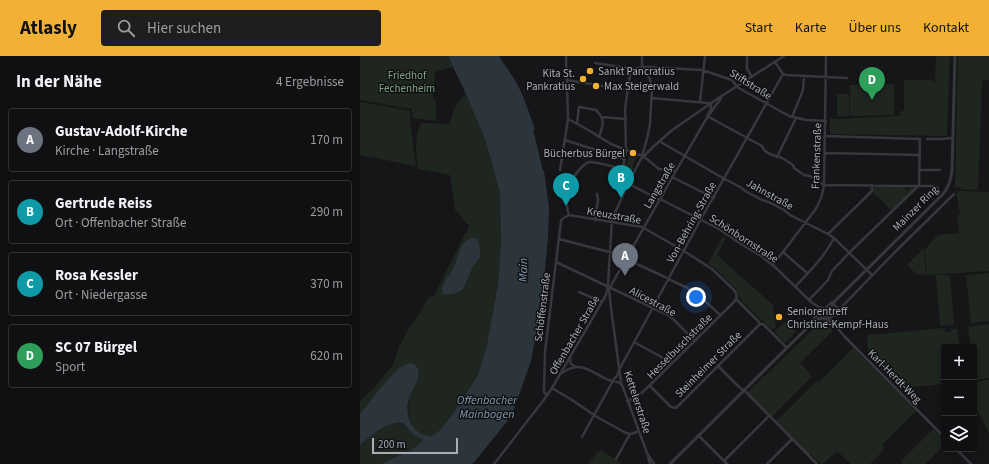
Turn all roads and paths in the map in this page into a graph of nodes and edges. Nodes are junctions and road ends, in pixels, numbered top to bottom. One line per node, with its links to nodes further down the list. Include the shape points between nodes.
1 (566, 56): 18 (street)
2 (642, 56): 10 (street)
3 (705, 56): 12 (street)
4 (747, 56): 15 (street, via 747,69)
5 (784, 56): 8 (street)
6 (826, 56): 16 (street, Frankenstraße)
7 (955, 56): 35 (street, Mainzer Ring)
8 (775, 62): 13 (street); 15 (street)
9 (595, 63): 11 (street, Stiftstraße)
10 (642, 67): 11 (street, Stiftstraße); 12 (street, Stiftstraße); 22 (street, via 651,82)
11 (634, 69): 20 (street, via 630,73)
12 (703, 70): 19 (street, Stiftstraße, via 729,79); 23 (street)
13 (783, 74): 14 (street); 25 (street, Von-Behring-Straße)
14 (804, 76): 16 (street); 28 (street)
15 (752, 77): 19 (street)
16 (826, 77): 17 (street); 31 (street, Frankenstraße)
17 (847, 78)
18 (567, 80): 20 (street); 29 (street)
19 (737, 87): 21 (street); 25 (street, Stiftstraße)
20 (627, 90): 30 (street)
21 (728, 93): 24 (street); 26 (street, Langstraße, via 718,101)
22 (651, 98): 23 (street); 43 (street, via 650,124)
23 (700, 102): 24 (street)
24 (710, 104): 26 (street); 39 (street)
25 (766, 104): 28 (street, Stiftstraße); 36 (street, Von-Behring-Straße)
26 (708, 116): 36 (street); 44 (street, Langstraße)
27 (602, 117): 30 (street); 32 (street, via 596,110 579,107); 34 (street)
28 (794, 118): 31 (street, Stiftstraße); 45 (street)
29 (568, 119): 32 (street); 38 (street)
30 (626, 119): 40 (street)
31 (826, 121): 33 (street, Frankenstraße)
32 (577, 123): 34 (street)
33 (826, 136): 41 (street, Frankenstraße); 42 (street, via 920,139)
34 (599, 137): 40 (street)
35 (952, 138): 37 (street); 81 (street, Mainzer Ring, via 951,176 947,189)
36 (747, 139): 45 (street); 54 (street, Von-Behring-Straße)
37 (927, 139)
38 (565, 140): 46 (street); 47 (street)
39 (659, 141): 43 (street); 44 (street, Jahnstraße)
40 (626, 150): 43 (street); 46 (street)
41 (825, 153): 42 (street); 56 (street, Frankenstraße)
42 (920, 155): 49 (street)
43 (643, 156): 51 (street, via 659,169); 52 (street, Offenbacher Straße)
44 (685, 156): 51 (street, Langstraße); 54 (street, Jahnstraße)
45 (778, 157): 56 (street)
46 (624, 159): 48 (street, via 622,166)
47 (560, 170)
48 (625, 170): 52 (street); 64 (street, via 592,162 586,164 575,175 566,190)
49 (920, 170): 50 (street); 58 (street)
50 (940, 170)
51 (676, 171): 53 (street, Langstraße)
52 (633, 174): 55 (street, Offenbacher Straße)
53 (672, 177): 62 (street); 63 (street, Langstraße)
54 (724, 179): 62 (street, Von-Behring-Straße); 69 (street, Jahnstraße, via 762,200 771,202)
55 (629, 184): 63 (street, Schönbornstraße); 68 (street, Offenbacher Straße)
56 (824, 185): 57 (street); 69 (street, Frankenstraße, via 820,202)
57 (872, 185): 58 (street); 71 (street, via 872,191)
58 (919, 186): 59 (street); 77 (street)
59 (938, 188)
60 (596, 194): 67 (street, via 598,200)
61 (954, 194): 83 (street, Mainzer Ring)
62 (714, 198): 65 (street, Von-Behring-Straße)
63 (660, 199): 65 (street, Schönbornstraße); 70 (street, Langstraße)
64 (569, 215): 66 (street, Kreuzstraße); 67 (street, Kreuzstraße)
65 (701, 219): 74 (street, Von-Behring-Straße); 80 (street, Schönbornstraße)
66 (561, 220): 73 (street, Schöffenstraße)
67 (595, 220): 68 (street, Kreuzstraße)
68 (612, 222): 70 (street, Kreuzstraße); 75 (street, Offenbacher Straße)
69 (805, 223): 71 (street, Jahnstraße); 76 (street, Frankenstraße)
70 (644, 228): 74 (street, Kreuzstraße); 78 (street, Langstraße)
71 (828, 234): 72 (street, Jahnstraße)
72 (834, 238): 77 (street, Jahnstraße); 82 (street)
73 (558, 239): 75 (street); 79 (street, Schöffenstraße)
74 (684, 251): 86 (street, Von-Behring-Straße); 90 (street, Kreuzstraße, via 715,272 735,291)
75 (610, 252): 78 (street); 84 (street, Offenbacher Straße)
76 (783, 252): 80 (street, Frankenstraße); 82 (street)
77 (849, 253): 81 (street, Jahnstraße); 91 (street)
78 (626, 259): 85 (street, Langstraße); 86 (street)
79 (556, 262): 88 (street, Alicestraße); 116 (street, Schöffenstraße, via 545,361 544,391)
80 (773, 265): 87 (street, Schönbornstraße)
81 (866, 270): 83 (street, Jahnstraße); 93 (street, Mainzer Ring)
82 (807, 273): 87 (street)
83 (872, 276): 96 (street, Mainzer Ring)
84 (609, 278): 85 (street, via 612,281); 88 (street, Offenbacher Straße)
85 (614, 279): 88 (street, Langstraße)
86 (668, 279): 95 (street, Von-Behring-Straße); 99 (street, via 691,290)
87 (795, 287): 91 (street, Schönbornstraße)
88 (609, 288): 92 (street, Offenbacher Straße); 94 (street, Kettelerstraße); 95 (street, Alicestraße)
89 (578, 292): 92 (street)
90 (737, 298): 99 (street, Hesselbuschstraße); 101 (street)
91 (810, 301): 98 (street, Schönbornstraße)
92 (602, 302): 94 (street, via 608,300); 105 (street, Offenbacher Straße)
93 (834, 303): 96 (street); 97 (street, Mainzer Ring)
94 (611, 308): 109 (street, Kettelerstraße)
95 (653, 308): 102 (street, Alicestraße, via 672,318); 103 (street, Von-Behring-Straße)
96 (839, 309): 100 (street, Mainzer Ring)
97 (826, 310): 98 (street); 98 (street)
98 (821, 314): 104 (street); 122 (street, Karl-Herdt-Weg)
99 (720, 315): 102 (street, Hesselbuschstraße)
100 (831, 318)
101 (760, 324): 104 (street); 107 (street, Steinheimer Straße)
102 (695, 341): 106 (street, Hesselbuschstraße)
103 (634, 342): 106 (street); 109 (street, Von-Behring-Straße)
104 (787, 348): 115 (street)
105 (571, 357): 108 (street, via 571,364); 110 (street, Offenbacher Straße)
106 (672, 363): 112 (street, Hesselbuschstraße)
107 (718, 366): 112 (street, Steinheimer Straße, via 675,408); 115 (street)
108 (577, 367): 110 (street, via 568,369); 111 (street, via 589,370 607,380)
109 (619, 370): 111 (street, Von-Behring-Straße); 114 (street, Kettelerstraße)
110 (560, 375): 113 (street, Offenbacher Straße)
111 (613, 380): 114 (street); 118 (street, Von-Behring-Straße)
112 (650, 386): 117 (street, Hesselbuschstraße)
113 (552, 388): 116 (street, Offenbacher Straße); 118 (street)
114 (623, 388): 117 (street, Kettelerstraße)
115 (744, 391): 119 (street); 123 (street)
116 (547, 395): 131 (street, Offenbacher Straße)
117 (627, 401): 120 (street, Kettelerstraße)
118 (594, 415): 121 (street); 124 (street, Von-Behring-Straße)
119 (770, 416): 125 (street); 129 (street)
120 (639, 431): 121 (street); 127 (street, Kettelerstraße)
121 (630, 434): 128 (street)
122 (941, 434)
123 (698, 435): 129 (street); 130 (street)
124 (582, 437)
125 (792, 439): 135 (street); 136 (street)
126 (959, 452): 137 (street)
127 (647, 453): 132 (street, Kettelerstraße); 133 (street, Kettelerstraße)
128 (616, 459)
129 (724, 461): 134 (street)
130 (669, 463)
131 (494, 464)
132 (650, 464)
133 (654, 464)
134 (727, 464)
135 (767, 464)
136 (817, 464)
137 (971, 464)

